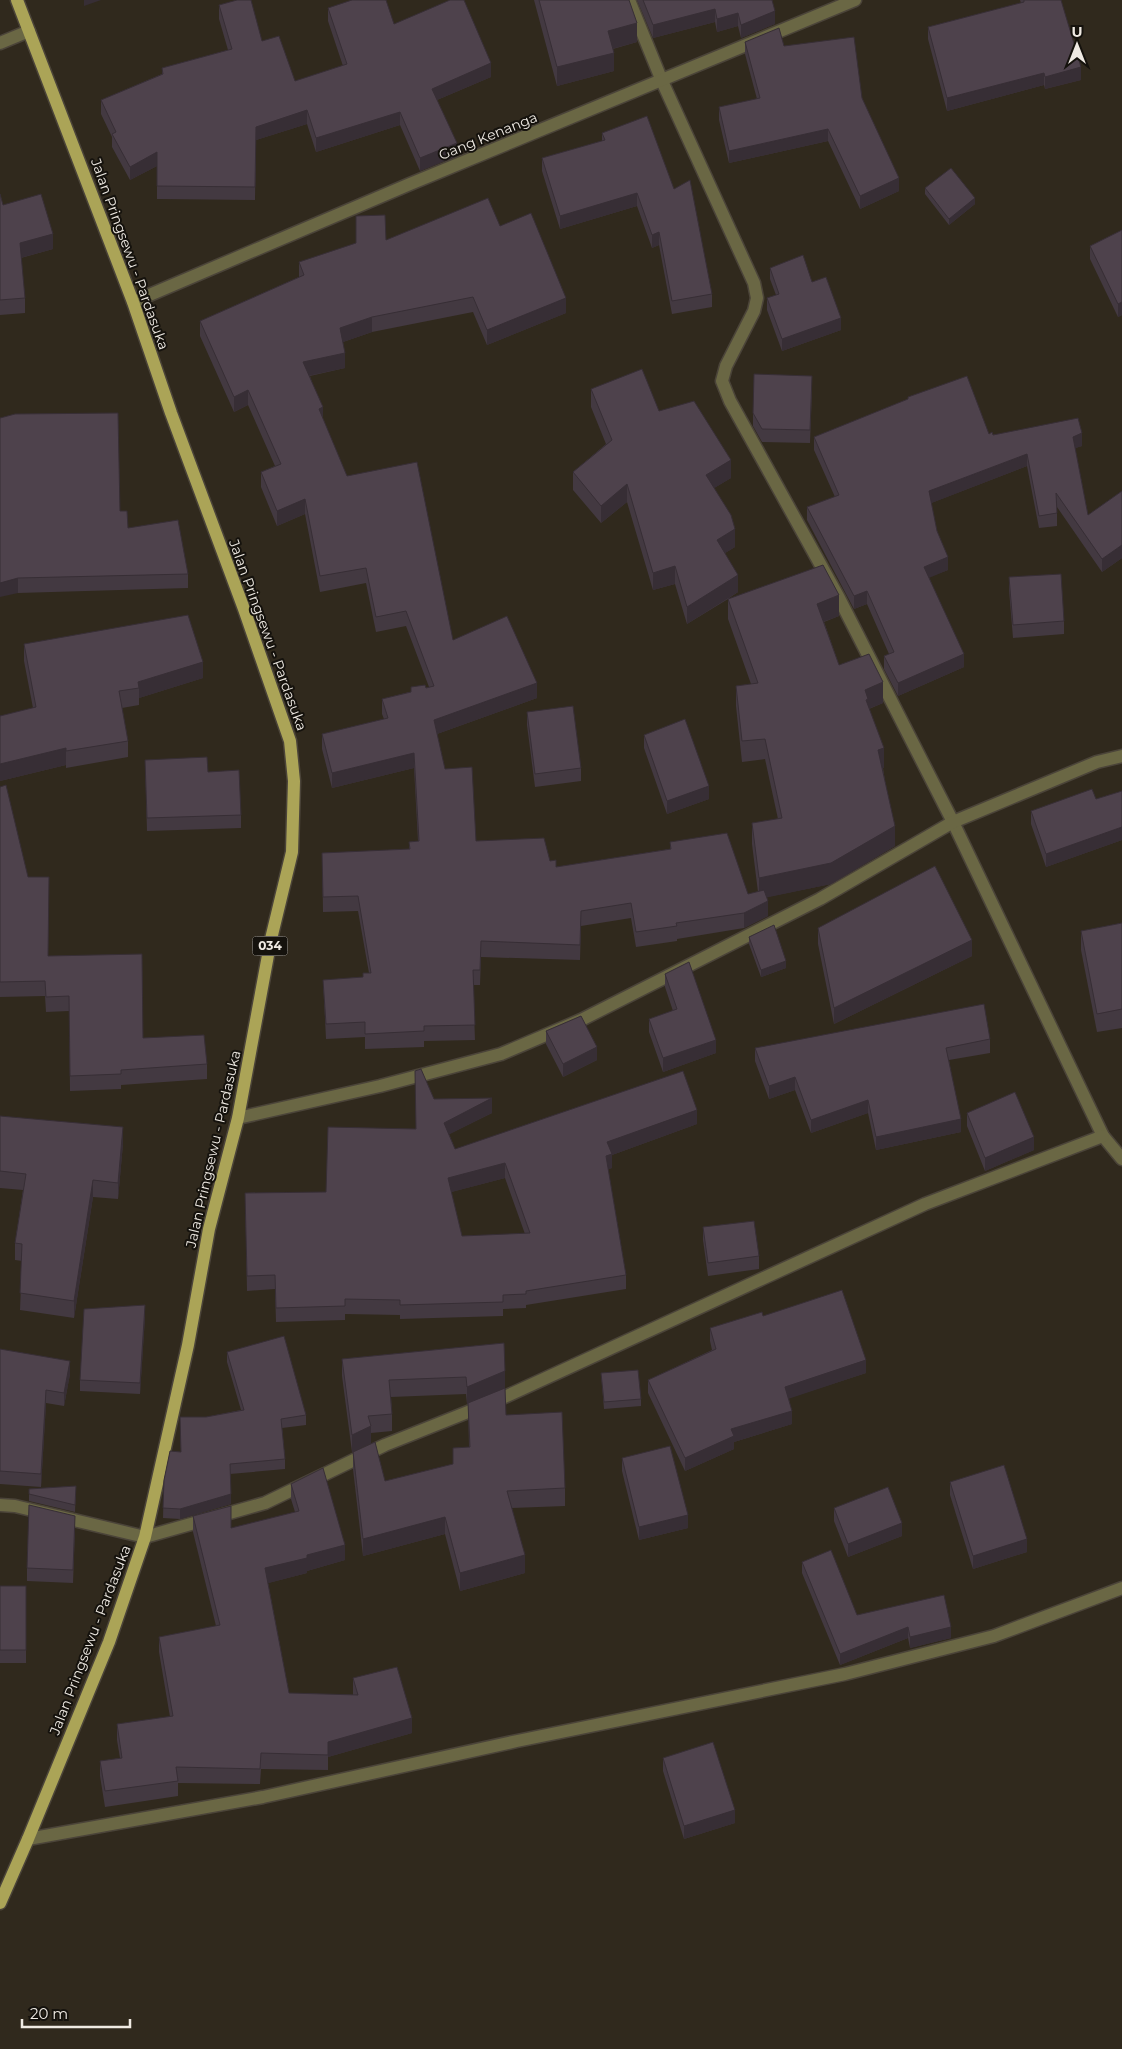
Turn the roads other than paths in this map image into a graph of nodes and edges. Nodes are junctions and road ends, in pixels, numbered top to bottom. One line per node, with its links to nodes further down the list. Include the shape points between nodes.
1 (18, 0): 4 (main road, Jalan Pringsewu - Pardasuka / 034)
2 (629, 0): 6 (street)
3 (855, 0): 6 (street, Gang Kenanga)
4 (29, 31): 5 (street); 7 (main road, Jalan Pringsewu - Pardasuka / 034)
5 (0, 43)
6 (662, 81): 7 (street, Gang Kenanga); 9 (street, via 754,284 757,298 722,381 730,401 840,598)
7 (133, 302): 10 (main road, Jalan Pringsewu - Pardasuka / 034, via 290,741 294,781 292,852 271,939)
8 (1122, 756): 9 (street, via 1097,762)
9 (952, 822): 10 (street, via 812,904 581,1020 501,1054); 11 (street)
10 (238, 1118): 14 (main road, Jalan Pringsewu - Pardasuka / 034, via 209,1230 188,1345)
11 (1102, 1136): 12 (street); 14 (street, via 925,1204 498,1400 385,1445 265,1503)
12 (1122, 1159)
13 (0, 1505): 14 (street)
14 (146, 1537): 16 (main road, Jalan Pringsewu - Pardasuka / 034, via 109,1642)
15 (1122, 1588): 16 (street, via 994,1636 845,1674 263,1797)
16 (28, 1839): 17 (main road, Jalan Pringsewu - Pardasuka / 034)
17 (0, 1903)

